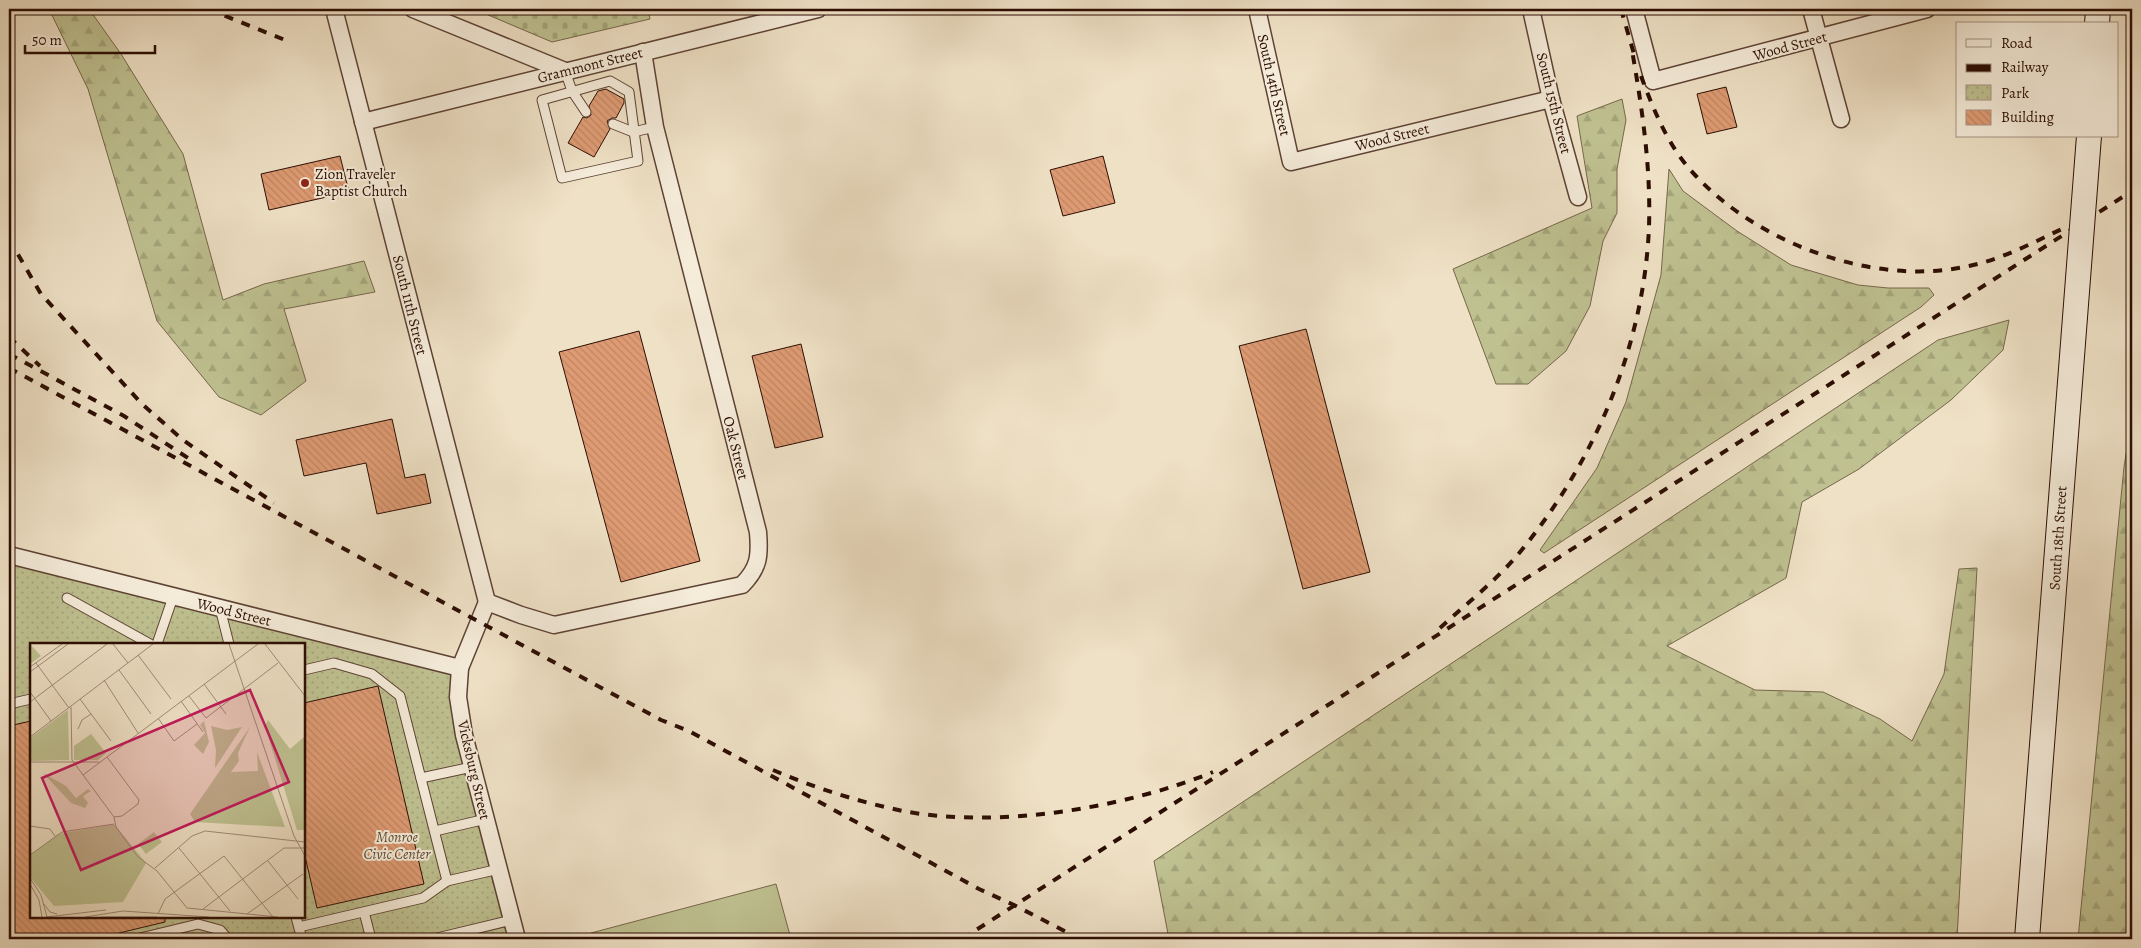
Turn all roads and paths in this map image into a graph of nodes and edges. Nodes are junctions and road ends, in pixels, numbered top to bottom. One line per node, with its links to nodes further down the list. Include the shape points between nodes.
1 (334, 9): 18 (street, South 11th Street)
2 (413, 9): 13 (street)
3 (818, 9): 12 (street, Grammont Street)
4 (1257, 9): 23 (street, South 14th Street)
5 (1531, 9): 15 (street, South 15th Street)
6 (1634, 9): 11 (street, Wood Street, via 1653,81)
7 (1811, 9): 11 (street)
8 (1927, 9): 11 (street, Wood Street)
9 (2098, 9): 10 (main road)
10 (2097, 22)
11 (1817, 39): 17 (street)
12 (643, 52): 13 (street, Grammont Street); 20 (street, Oak Street)
13 (565, 71): 14 (lane); 18 (street, Grammont Street)
14 (572, 91): 16 (lane); 21 (lane, via 610,81 629,92); 21 (lane, via 542,100 562,178 638,161)
15 (1551, 98): 23 (street, Wood Street); 24 (street, South 15th Street)
16 (586, 112)
17 (1841, 119)
18 (363, 122): 28 (street, South 11th Street)
19 (613, 124): 21 (lane)
20 (655, 127): 21 (lane); 28 (street, Oak Street, via 758,532 760,552 754,574 742,585 554,625)
21 (634, 132)
22 (2089, 138): 53 (main road, South 18th Street, bridge)
23 (1291, 162)
24 (1578, 197)
25 (9, 555): 26 (street, Wood Street)
26 (173, 596): 29 (street, Wood Street); 31 (lane)
27 (67, 598): 30 (lane)
28 (487, 602): 33 (street, Vicksburg Street)
29 (220, 608): 32 (lane); 33 (street, Wood Street)
30 (148, 643)
31 (158, 643)
32 (229, 643)
33 (460, 668): 37 (street, Vicksburg Street, via 458,697)
34 (305, 670): 38 (lane, via 334,664 372,674 400,696)
35 (30, 699): 36 (lane)
36 (9, 704)
37 (472, 767): 38 (lane); 39 (street, Vicksburg Street)
38 (421, 778): 40 (lane)
39 (486, 819): 40 (lane); 41 (street, Vicksburg Street)
40 (434, 832): 42 (lane)
41 (499, 868): 42 (lane); 45 (street, Vicksburg Street)
42 (447, 881): 43 (lane, via 423,898)
43 (364, 912): 46 (lane); 50 (lane)
44 (296, 918): 46 (lane)
45 (512, 920): 51 (lane); 52 (street, Vicksburg Street)
46 (299, 927): 49 (lane)
47 (136, 939): 48 (lane, via 198,924 220,930)
48 (228, 939)
49 (302, 939)
50 (370, 939)
51 (433, 939)
52 (517, 939)
53 (2027, 939)

